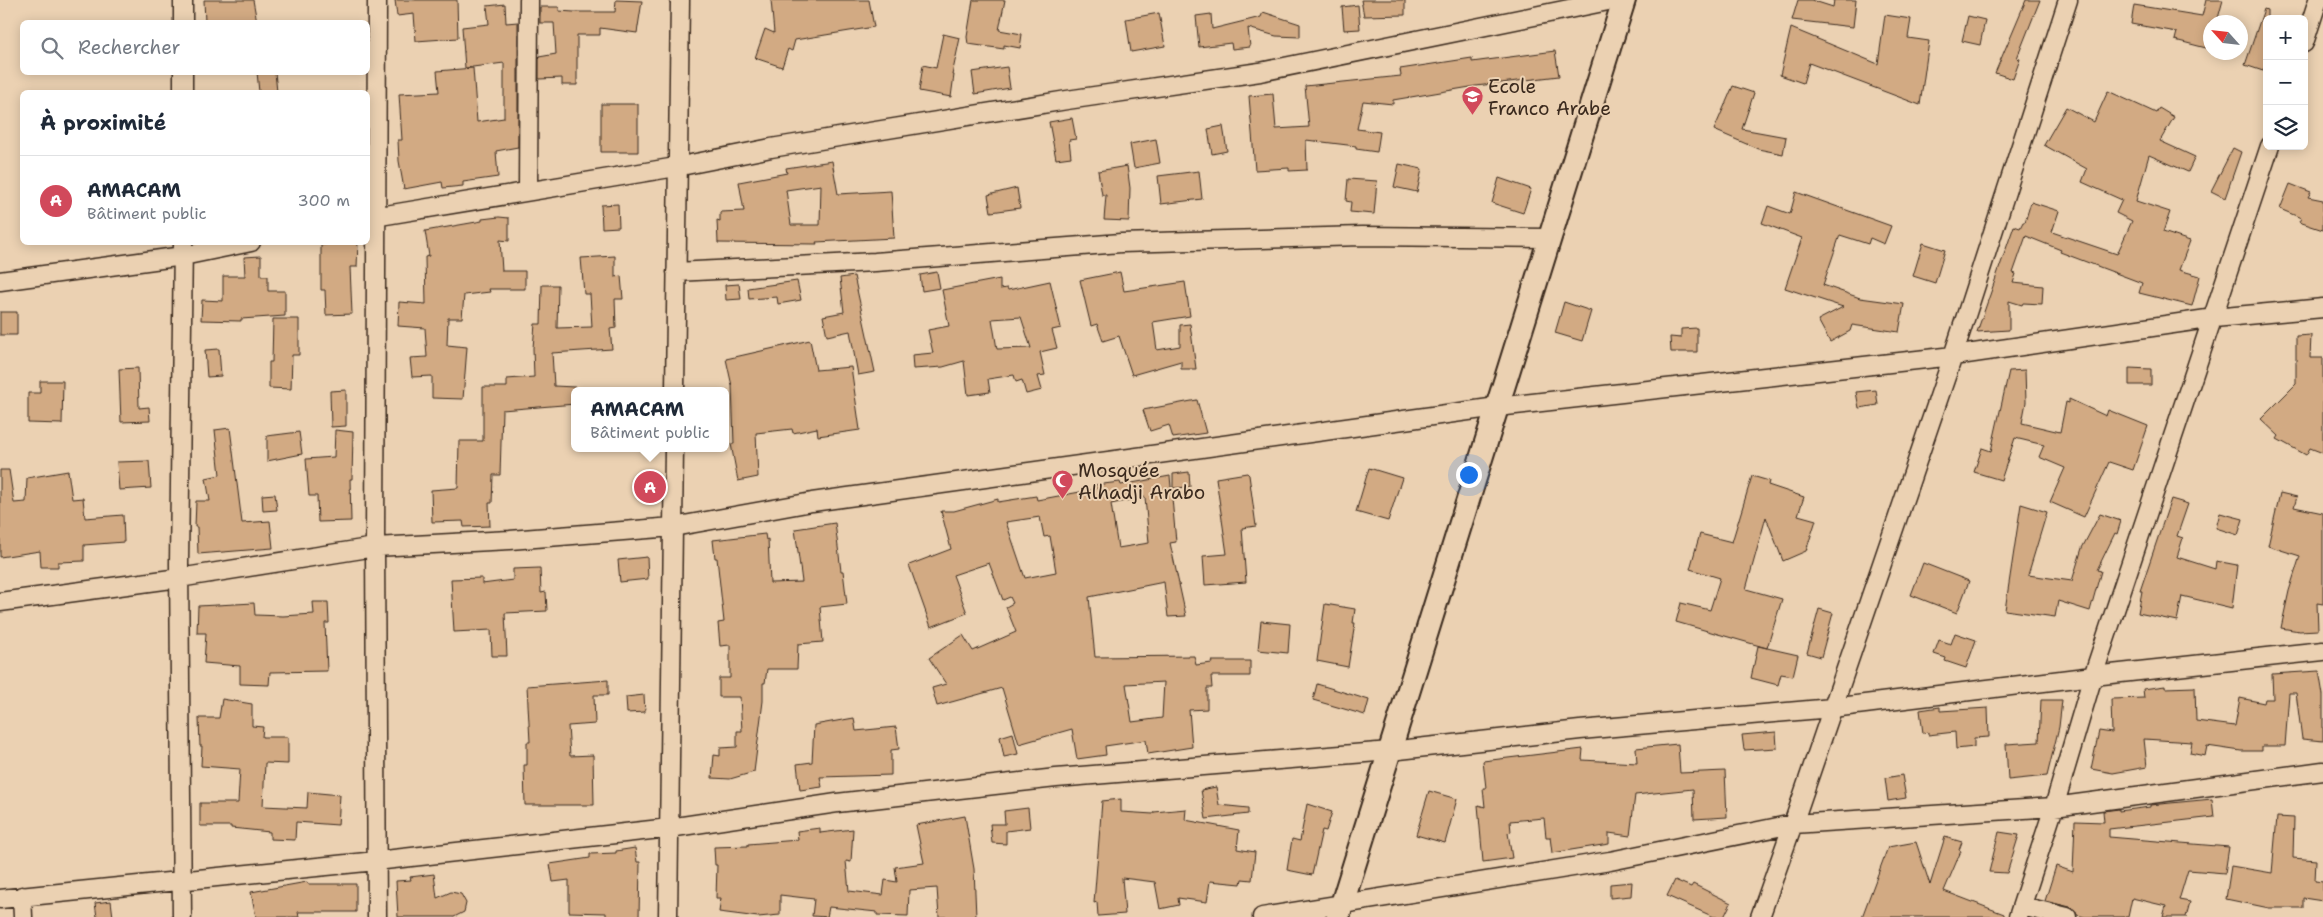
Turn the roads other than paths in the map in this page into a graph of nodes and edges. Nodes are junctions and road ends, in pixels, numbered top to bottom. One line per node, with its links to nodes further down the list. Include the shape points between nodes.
1 (183, 0): 9 (street)
2 (377, 0): 16 (street)
3 (529, 0): 15 (street)
4 (680, 0): 14 (street)
5 (1613, 0): 14 (street, via 1260,72 791,144)
6 (1624, 0): 17 (street)
7 (2068, 0): 24 (street)
8 (2318, 0): 10 (street)
9 (183, 20)
10 (2308, 31)
11 (184, 75): 12 (street)
12 (184, 90)
13 (2269, 150): 23 (street)
14 (676, 167): 15 (street); 20 (street)
15 (528, 190): 16 (street)
16 (372, 218): 29 (street)
17 (1550, 238): 20 (street, via 1362,236 1121,243 874,262); 26 (street)
18 (222, 245): 19 (street)
19 (184, 249): 21 (street); 30 (street)
20 (676, 272): 25 (street)
21 (0, 280)
22 (2323, 308): 23 (street)
23 (2214, 318): 24 (street); 33 (street)
24 (1953, 356): 26 (street); 34 (street)
25 (675, 387)
26 (1497, 407): 28 (street, via 812,502); 35 (street)
27 (674, 452): 28 (street)
28 (673, 527): 29 (street); 39 (street)
29 (375, 547): 30 (street); 40 (street)
30 (179, 578): 31 (street); 41 (street)
31 (0, 602)
32 (2323, 651): 33 (street)
33 (2093, 676): 34 (street); 37 (street)
34 (1832, 708): 35 (street, via 1580,730); 38 (street)
35 (1390, 751): 39 (street, via 1047,779 837,803); 44 (street)
36 (2323, 771): 37 (street)
37 (2054, 807): 38 (street); 45 (street)
38 (1794, 824): 44 (street); 51 (street)
39 (669, 828): 40 (street); 49 (street)
40 (376, 861): 41 (street); 48 (street)
41 (182, 880): 42 (street); 47 (street)
42 (22, 896): 43 (street); 46 (street)
43 (0, 899)
44 (1340, 910): 50 (street)
45 (2020, 912): 52 (street)
46 (23, 917)
47 (182, 917)
48 (377, 917)
49 (668, 917)
50 (1262, 917)
51 (1760, 917)
52 (2067, 917)

